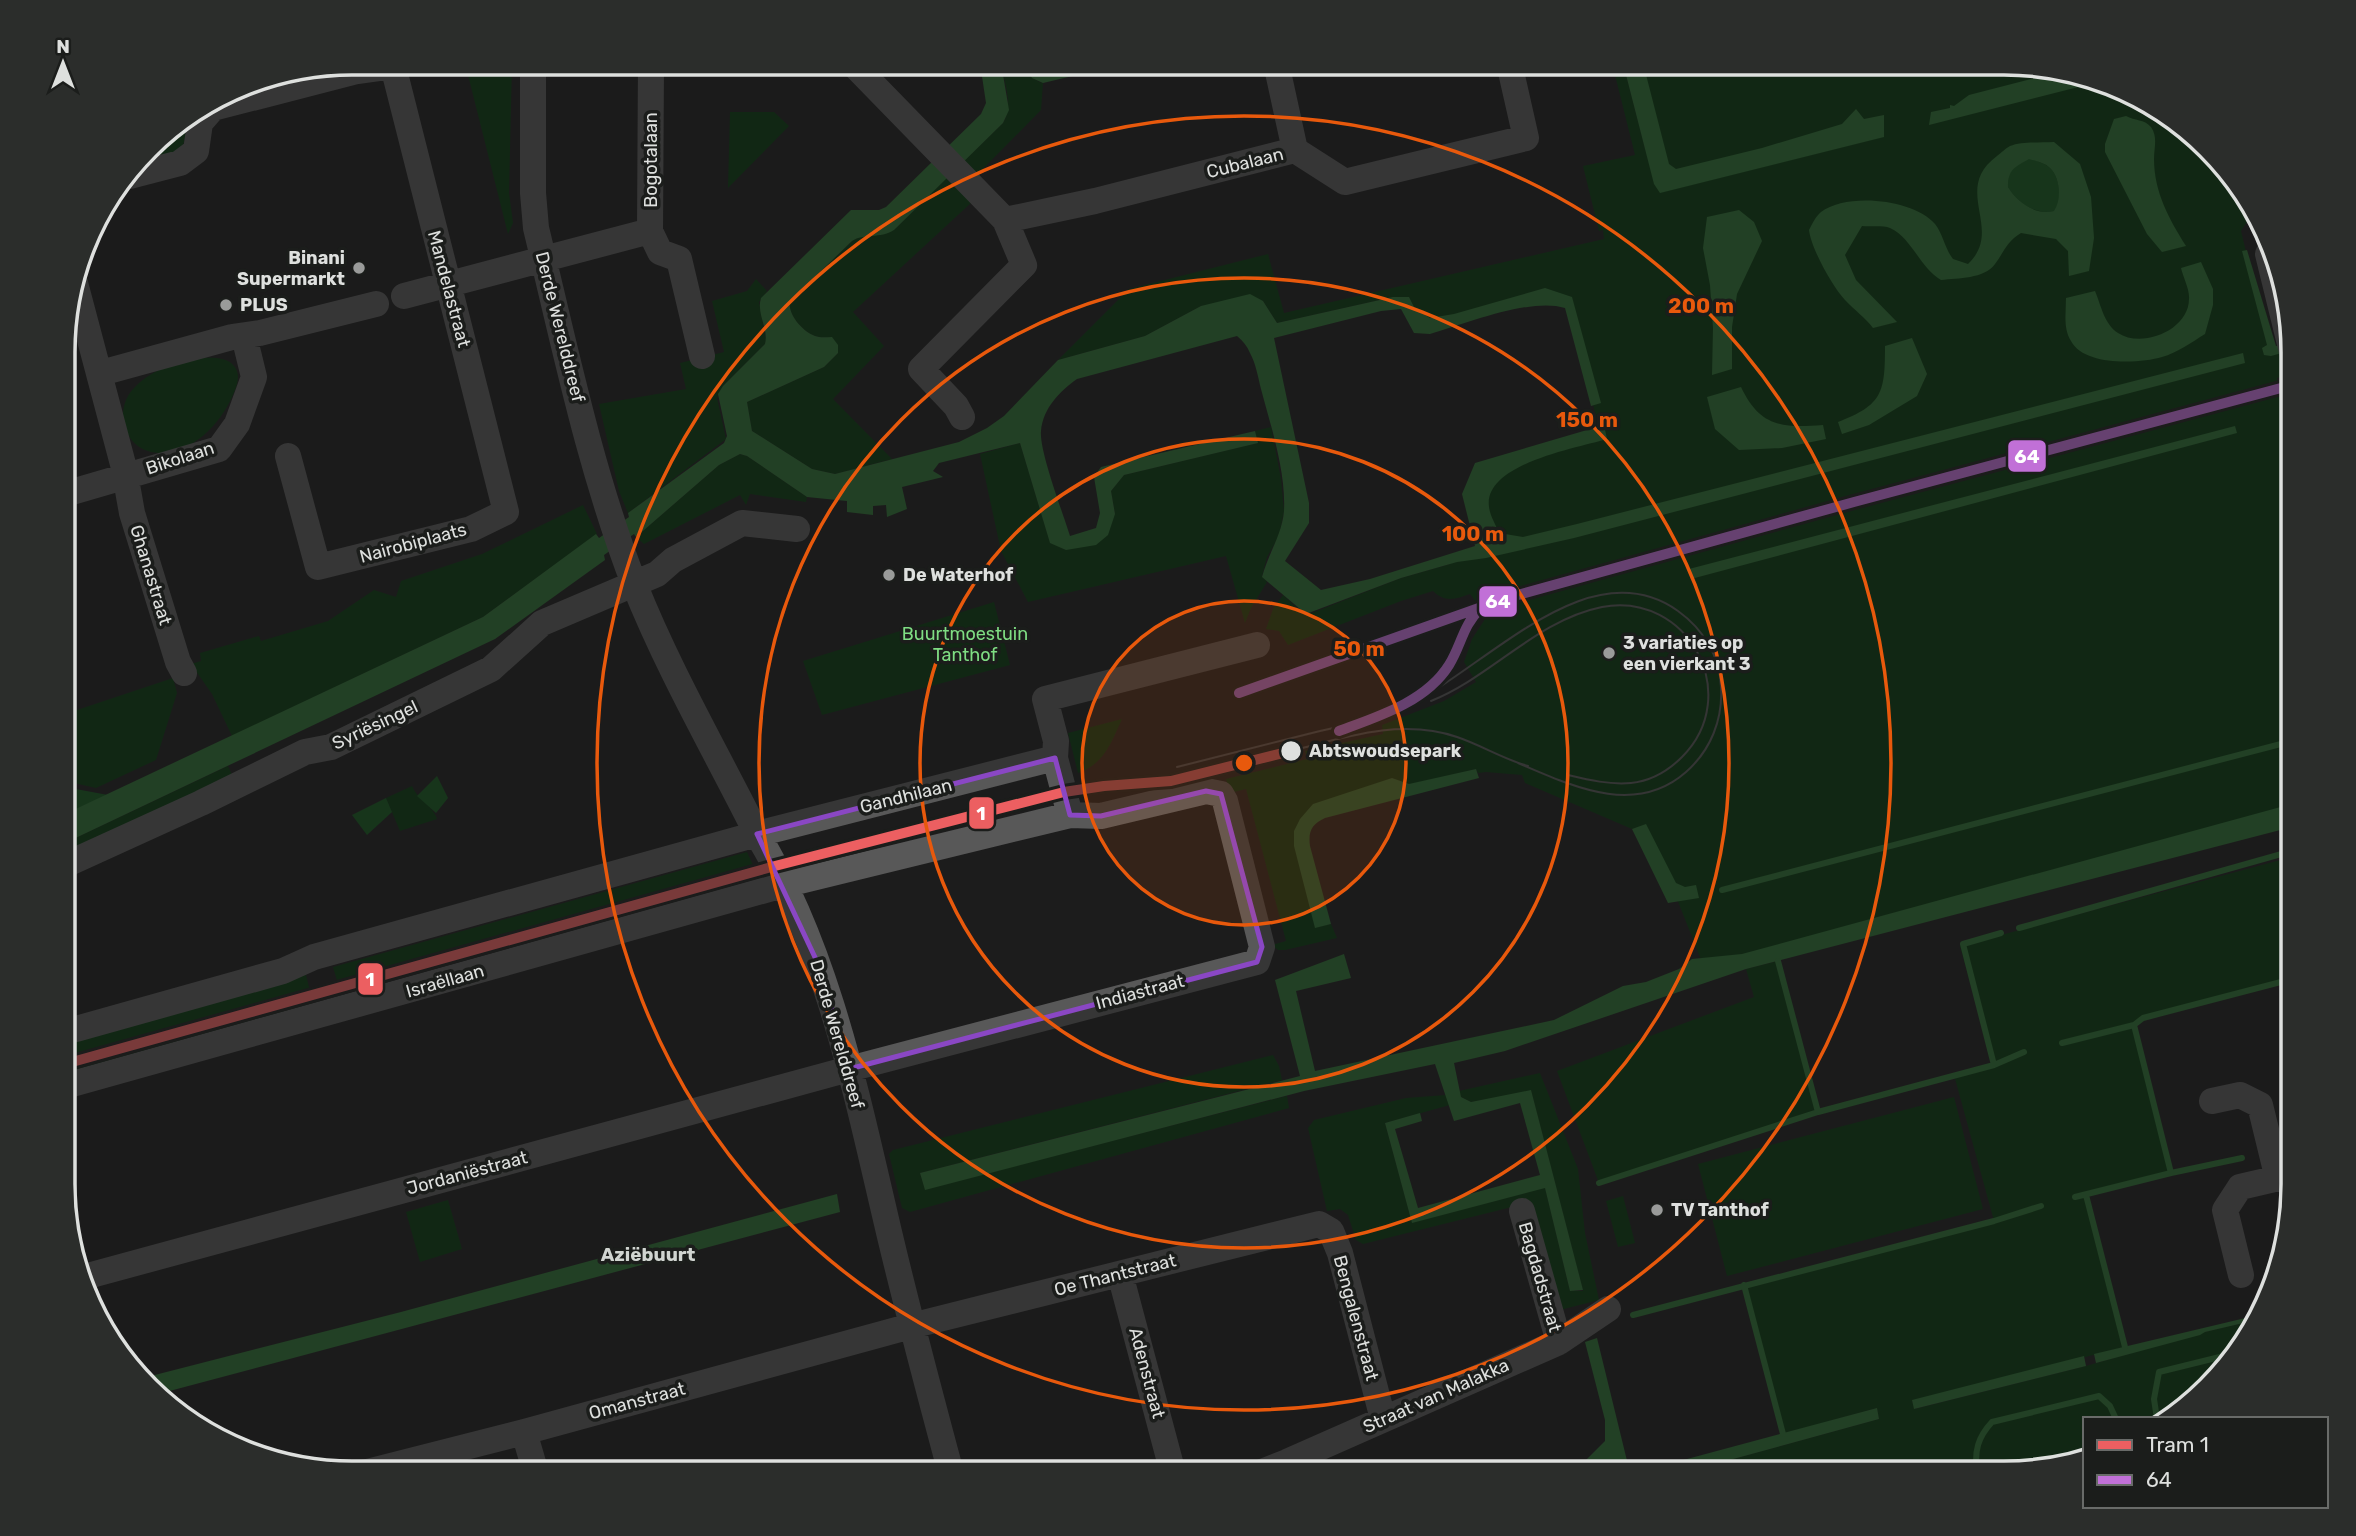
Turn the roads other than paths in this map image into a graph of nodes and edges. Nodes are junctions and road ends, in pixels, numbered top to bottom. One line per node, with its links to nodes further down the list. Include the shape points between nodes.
1 (395, 75): 15 (street, Mandelastraat)
2 (533, 75): 14 (street, Derde Werelddreef, via 533,193)
3 (650, 75): 13 (street, Bogotalaan)
4 (868, 75): 12 (street)
5 (1279, 75): 10 (street)
6 (1512, 75): 10 (street, Cubalaan, via 1526,138 1345,182)
7 (339, 76): 8 (street, Mandelastraat)
8 (232, 103)
9 (204, 118): 11 (street, Mandelastraat, via 196,151 180,163)
10 (1295, 150): 12 (street, Cubalaan)
11 (142, 173)
12 (1005, 220): 22 (street, via 1024,265 921,369)
13 (650, 231): 14 (street, Bogotalaan); 20 (street, via 660,252 679,259)
14 (544, 261): 15 (street); 28 (street, Derde Werelddreef, via 588,441)
15 (448, 283): 16 (street); 26 (street, Mandelastraat)
16 (404, 296)
17 (80, 302): 21 (street, Ghanastraat)
18 (376, 303): 19 (street)
19 (244, 336): 21 (street); 24 (street, Bikolaan, via 254,377 237,425 219,449)
20 (702, 356)
21 (101, 373): 24 (street, Ghanastraat)
22 (962, 416)
23 (288, 456): 26 (street, Nairobiplaats, via 318,567 471,528)
24 (126, 475): 25 (street, Bikolaan); 30 (street, Ghanastraat, via 132,513)
25 (75, 491)
26 (506, 512)
27 (797, 529): 28 (street, via 742,523)
28 (634, 583): 33 (street, Derde Werelddreef); 34 (street, Syriësingel, via 542,622 491,669 331,747 305,752)
29 (1257, 645): 31 (street, via 1045,699 1056,741)
30 (184, 673)
31 (1055, 758): 32 (street); 33 (street, Gandhilaan)
32 (1070, 815): 35 (street); 37 (street, Indiastraat, via 1101,816 1195,794 1221,793 1261,938 1257,962)
33 (757, 834): 35 (street, Derde Werelddreef); 36 (street)
34 (75, 860)
35 (783, 885): 37 (street, Derde Werelddreef, via 820,968); 38 (street, Israëllaan)
36 (75, 1029)
37 (849, 1069): 45 (street, Jordaniëstraat); 48 (street, Derde Werelddreef)
38 (75, 1083)
39 (2212, 1101): 40 (street, via 2240,1094 2260,1105)
40 (2281, 1165)
41 (2281, 1178): 46 (street, via 2240,1187 2225,1210)
42 (1522, 1211): 49 (street, Bagdadstraat)
43 (1319, 1224): 44 (street, Oe Thantstraat); 50 (street, Bengalenstraat, via 1331,1231 1340,1253)
44 (1120, 1274): 48 (street, Oe Thantstraat); 55 (street, Adenstraat)
45 (91, 1275)
46 (2241, 1275)
47 (1608, 1309): 49 (street, Straat van Malakka)
48 (911, 1326): 51 (street, Omanstraat); 54 (street, Derde Werelddreef)
49 (1559, 1342): 50 (street, Straat van Malakka)
50 (1383, 1419): 56 (street, Straat van Malakka)
51 (524, 1432): 52 (street, Omanstraat); 53 (street)
52 (410, 1461)
53 (532, 1461)
54 (948, 1461)
55 (1170, 1461)
56 (1289, 1461)

